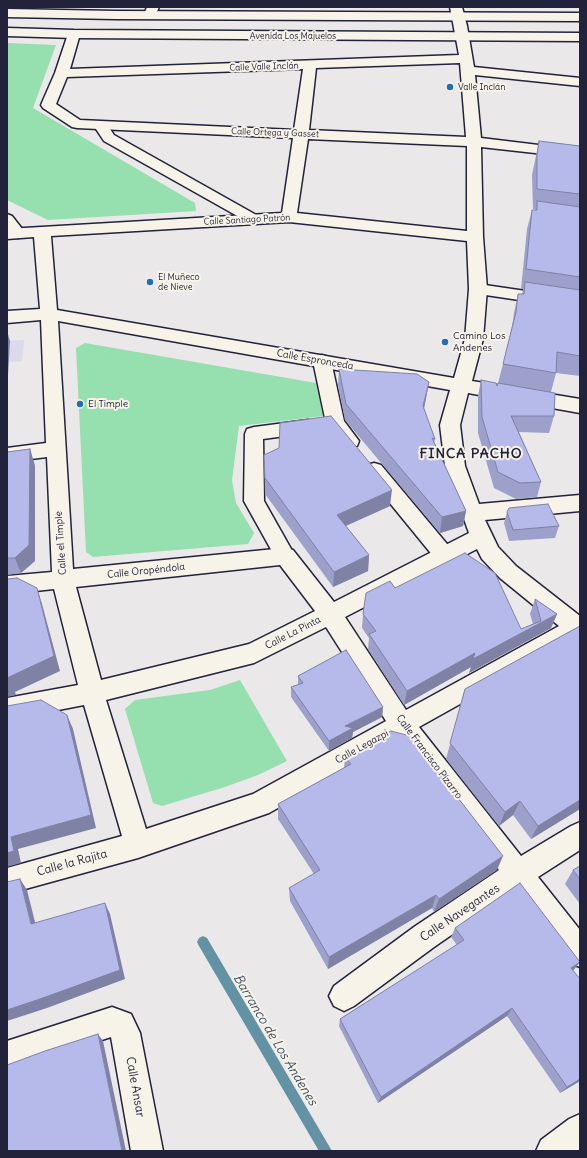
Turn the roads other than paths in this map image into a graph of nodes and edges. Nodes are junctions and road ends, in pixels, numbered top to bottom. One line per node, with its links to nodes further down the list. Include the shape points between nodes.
1 (152, 11): 2 (street, Avenida Los Majuelos); 3 (street, Avenida Los Majuelos)
2 (457, 12): 4 (street, Avenida Los Majuelos); 7 (street)
3 (7, 13)
4 (580, 18)
5 (7, 32): 6 (street, Avenida Los Majuelos)
6 (74, 34): 7 (street, Avenida Los Majuelos); 11 (street)
7 (463, 36): 8 (street, Avenida Los Majuelos); 10 (street)
8 (580, 37)
9 (310, 65): 10 (street, Calle Valle Inclán); 11 (street, Calle Valle Inclán); 14 (street)
10 (467, 65): 12 (street, Calle Valle Inclán); 15 (street)
11 (62, 73): 13 (street, Calle Ortega y Gasset, via 48,106 77,124)
12 (580, 82)
13 (101, 126): 14 (street, Calle Ortega y Gasset); 19 (street, via 108,138)
14 (302, 134): 15 (street, Calle Ortega y Gasset); 17 (street)
15 (474, 142): 16 (street, Calle Ortega y Gasset); 22 (street)
16 (580, 154)
17 (289, 217): 19 (street, Calle Santiago Patrón); 22 (street, Calle Santiago Patrón)
18 (7, 219): 21 (street)
19 (253, 219): 20 (street, Calle Santiago Patrón)
20 (42, 231): 21 (street, Calle Santiago Patrón); 25 (street, Calle el Timple)
21 (13, 233)
22 (475, 237): 23 (street)
23 (478, 289): 24 (street); 28 (street, via 474,339)
24 (580, 304)
25 (49, 314): 26 (street, Calle Espronceda); 27 (street, Calle Espronceda); 31 (street, Calle el Timple)
26 (7, 317)
27 (322, 361): 28 (street, Calle Espronceda); 30 (street)
28 (461, 385): 29 (street, Calle Espronceda); 34 (street, via 450,425 455,466)
29 (580, 406)
30 (335, 423): 36 (street, via 254,434 254,501); 37 (street)
31 (56, 449): 32 (street); 38 (street, Calle el Timple)
32 (7, 455)
33 (580, 503): 34 (street)
34 (473, 513): 35 (street)
35 (481, 537): 37 (street, Calle La Pinta); 41 (street, via 490,553 508,572)
36 (285, 556): 38 (street, Calle Oropéndola); 40 (street, Calle Francisco Pizarro)
37 (445, 556): 40 (street, Calle La Pinta)
38 (63, 579): 39 (street, Calle Oropéndola); 42 (street, Calle el Timple)
39 (7, 585)
40 (330, 614): 42 (street, Calle La Pinta, via 254,653); 44 (street, Calle Francisco Pizarro)
41 (579, 628): 44 (street, Calle Legazpi)
42 (92, 693): 43 (street, Calle La Pinta); 46 (street, Calle el Timple)
43 (7, 709)
44 (402, 724): 46 (street, Calle Legazpi, via 260,804); 47 (street, Calle Francisco Pizarro)
45 (580, 835): 47 (street, Calle Navegantes)
46 (138, 846): 48 (street, Calle la Rajita)
47 (519, 873): 49 (street, Calle Francisco Pizarro); 50 (street, Calle Navegantes, via 424,937)
48 (7, 881)
49 (580, 953)
50 (344, 996)
51 (7, 1056): 53 (street, Calle Ansar, via 112,1022 121,1024 125,1032)
52 (580, 1130): 54 (street)
53 (147, 1151)
54 (552, 1151)

